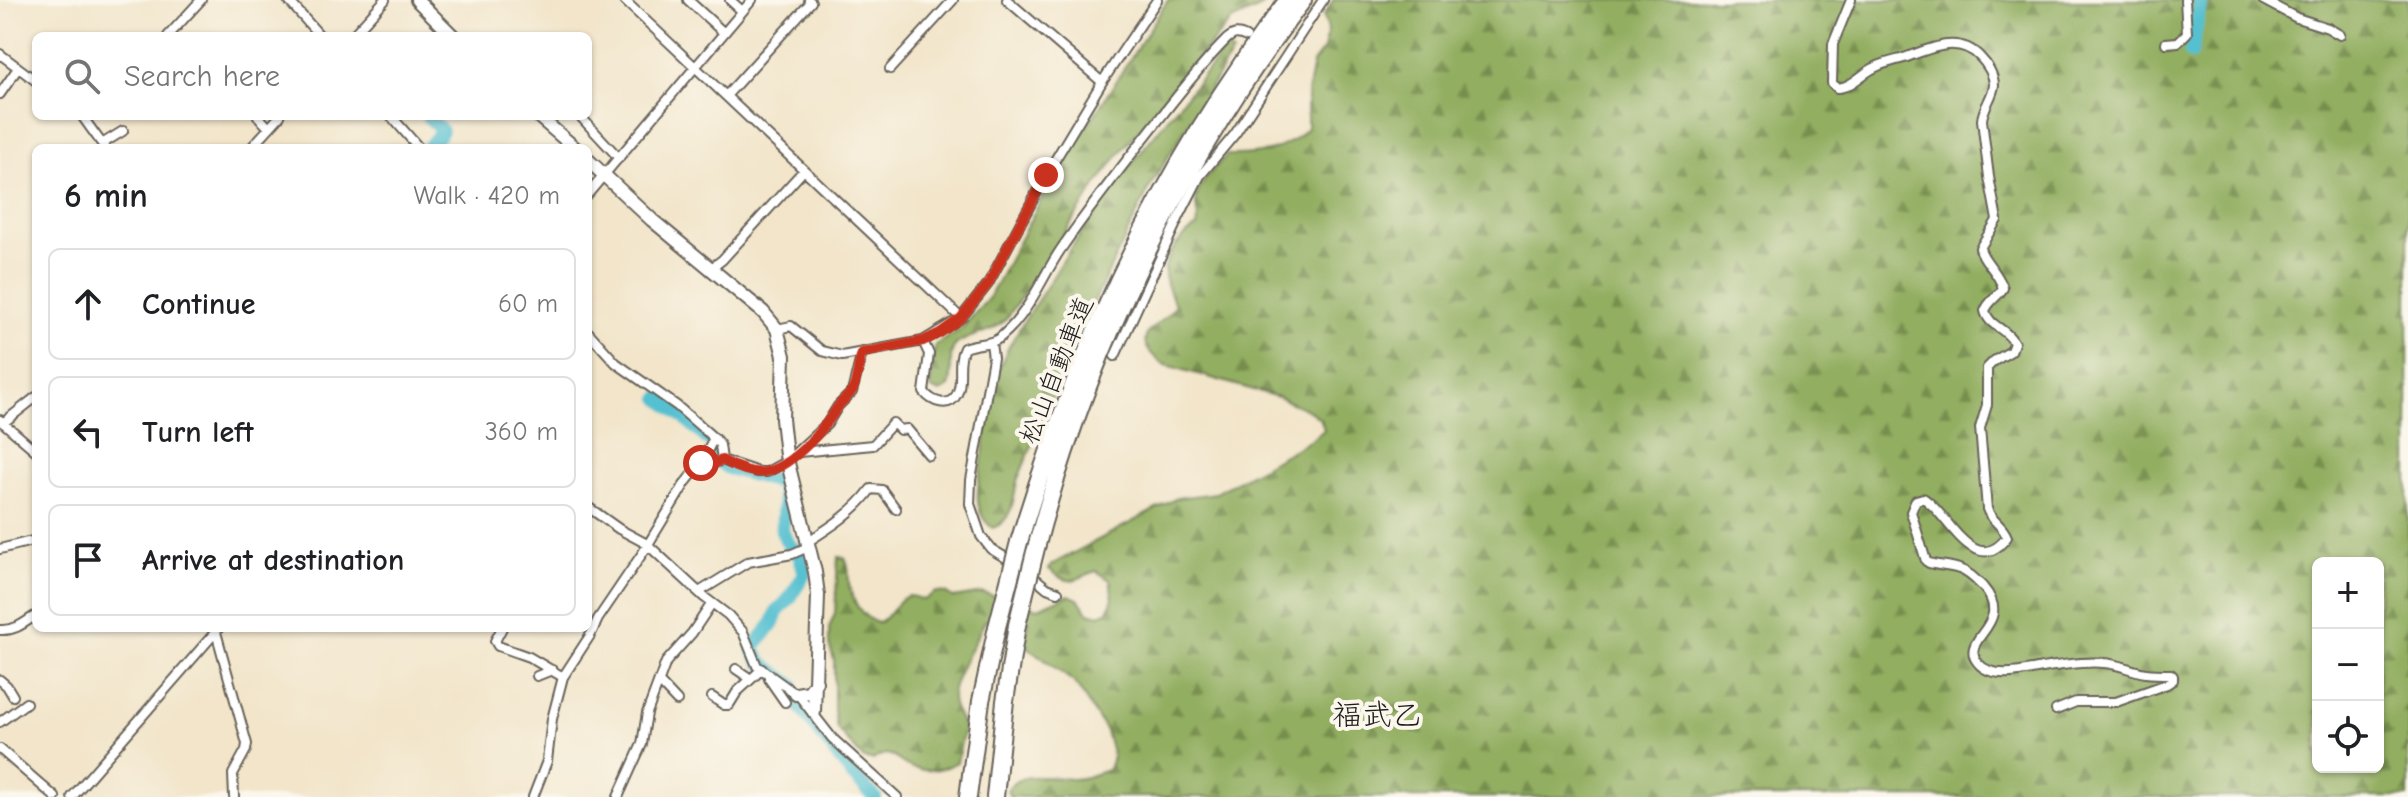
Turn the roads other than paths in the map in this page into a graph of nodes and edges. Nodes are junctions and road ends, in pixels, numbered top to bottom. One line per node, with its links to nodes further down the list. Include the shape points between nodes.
1 (201, 0): 20 (street)
2 (288, 0): 21 (street)
3 (385, 0): 22 (street)
4 (417, 0): 23 (street)
5 (624, 0): 31 (street)
6 (688, 0): 24 (street)
7 (730, 0): 19 (street)
8 (752, 0): 19 (street)
9 (809, 0): 37 (street)
10 (953, 0): 33 (street)
11 (1007, 0): 35 (street)
12 (1157, 0): 35 (street)
13 (1288, 0): 115 (highway, 松山自動車道, bridge, via 1187,150 1121,276 1057,426 997,627)
14 (1303, 0): 108 (highway, 松山自動車道, bridge, via 1211,134 1151,242 1080,406 1052,484 1017,625)
15 (1323, 0): 30 (street)
16 (1851, 0): 104 (street, via 1833,44 1832,83 1837,88 1876,67 1940,45 1975,53 1994,83 1982,129 1997,220 1980,248 2003,288 1985,311 2014,343 1987,368 1987,405 1980,428 1988,513 2007,537 1990,550 1971,547 1930,502 1916,500 1911,512 1926,561 1966,572 1994,603 1995,613 1974,646 1974,656 1987,670 2002,674 2084,662 2173,676 2167,684 2124,700 2076,702)
17 (2185, 0): 27 (street, via 2187,33 2178,42)
18 (2263, 0): 25 (street)
19 (742, 11): 24 (street)
20 (172, 32)
21 (316, 32)
22 (356, 32)
23 (449, 32)
24 (724, 33): 31 (street)
25 (2340, 35)
26 (1246, 37): 63 (street, via 1233,34 1227,39 1179,94 1060,250 1015,323)
27 (2166, 43)
28 (0, 54): 32 (street)
29 (1273, 55): 30 (street)
30 (1283, 62): 65 (street, via 1200,176)
31 (696, 67): 37 (street); 53 (street)
32 (18, 68): 34 (street); 36 (street)
33 (890, 69)
34 (32, 78)
35 (1102, 82): 59 (street, via 988,284)
36 (0, 94)
37 (726, 96): 55 (street)
38 (85, 120): 45 (street)
39 (92, 120): 45 (street)
40 (262, 120): 46 (street)
41 (276, 120): 46 (street)
42 (394, 120): 51 (street)
43 (543, 120): 52 (street)
44 (584, 120): 53 (street)
45 (88, 125): 48 (street)
46 (269, 128): 50 (street)
47 (123, 131): 49 (street)
48 (102, 144)
49 (107, 144)
50 (255, 144)
51 (416, 144)
52 (570, 144)
53 (619, 158): 56 (street)
54 (592, 163): 56 (street)
55 (804, 170): 58 (street); 59 (street)
56 (605, 174): 57 (street); 58 (street)
57 (592, 189)
58 (710, 269): 60 (street)
59 (961, 318): 62 (street)
60 (777, 329): 64 (street, via 795,328 828,354); 72 (street, via 784,356)
61 (592, 336): 68 (street, via 616,363 677,406)
62 (923, 341): 63 (street, via 929,354 924,392 936,403 957,394 964,348); 64 (street)
63 (991, 343): 81 (street, via 970,504 991,549)
64 (862, 353): 70 (street, via 852,392)
65 (1115, 356)
66 (32, 400): 67 (street)
67 (2, 421): 69 (street)
68 (712, 441): 73 (street); 73 (street, via 720,445)
69 (32, 447)
70 (798, 452): 71 (street, via 873,445 893,423 907,429); 72 (street)
71 (929, 455)
72 (787, 461): 73 (street, via 767,472); 78 (street)
73 (712, 463): 77 (street, via 686,482)
74 (896, 509): 78 (street, via 882,490 871,489)
75 (592, 510): 77 (street)
76 (32, 541): 79 (street)
77 (647, 544): 80 (street); 89 (street)
78 (808, 544): 80 (street, via 792,554 748,562); 98 (street, via 819,609)
79 (0, 549)
80 (699, 592): 82 (street)
81 (1058, 592)
82 (712, 603): 92 (street, via 737,624 752,658); 97 (street, via 669,657)
83 (32, 618): 84 (street)
84 (0, 630)
85 (215, 632): 110 (street)
86 (218, 632): 111 (street, via 247,744 233,774)
87 (500, 632): 91 (street, via 498,646)
88 (592, 632): 94 (street)
89 (592, 632)
90 (736, 669): 95 (street)
91 (552, 670): 93 (street); 94 (street)
92 (766, 672): 95 (street); 101 (street)
93 (537, 676)
94 (563, 677): 112 (street, via 547,761)
95 (751, 679): 100 (street, via 729,705)
96 (0, 680): 99 (street)
97 (659, 682): 102 (street); 113 (street, via 642,744)
98 (816, 682): 101 (street, via 809,692); 105 (street)
99 (13, 696)
100 (712, 697)
101 (791, 698): 105 (street)
102 (677, 701)
103 (26, 703): 106 (street)
104 (2056, 710)
105 (814, 712): 114 (street, via 832,738)
106 (0, 722)
107 (0, 749): 109 (street)
108 (995, 789)
109 (55, 797)
110 (72, 797)
111 (234, 797)
112 (533, 797)
113 (618, 797)
114 (897, 797)
115 (968, 797)

